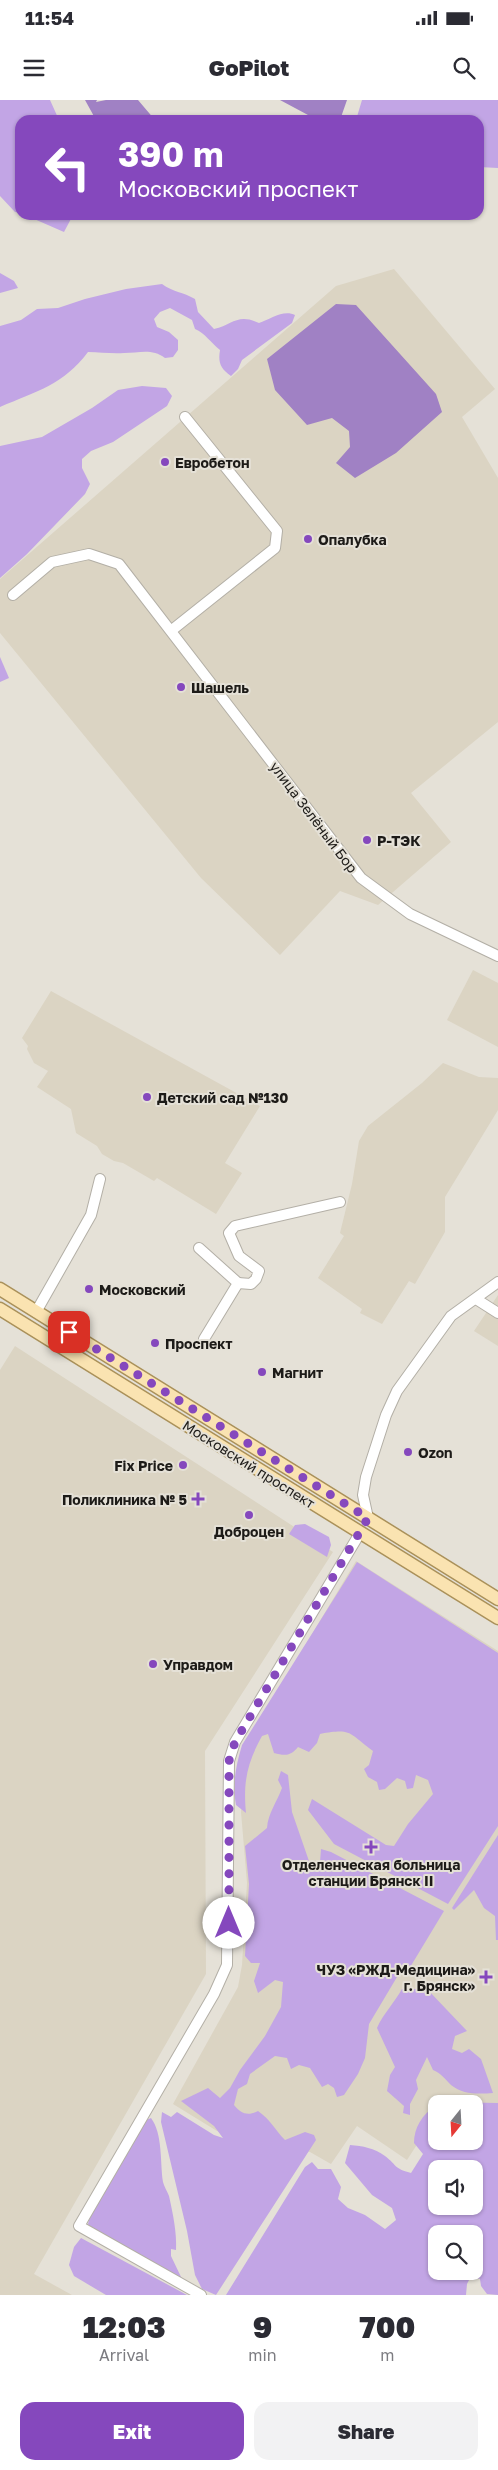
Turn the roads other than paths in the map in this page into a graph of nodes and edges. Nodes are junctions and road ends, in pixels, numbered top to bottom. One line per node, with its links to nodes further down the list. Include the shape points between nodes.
1 (185, 417): 3 (street, via 277,532 276,548)
2 (12, 595): 3 (street, улица Зелёный Бор, via 52,562 89,554 119,564)
3 (172, 630): 4 (street, улица Зелёный Бор, via 361,878 410,914)
4 (498, 956)
5 (100, 1179): 13 (street, via 91,1215)
6 (340, 1202): 9 (street, via 235,1226 229,1233 239,1256 259,1271 251,1284)
7 (199, 1248): 9 (street)
8 (498, 1282): 11 (street)
9 (238, 1283): 15 (street)
10 (0, 1290): 13 (main road, Московский проспект)
11 (476, 1299): 14 (street); 16 (street, via 451,1316 397,1391 386,1415 362,1495)
12 (0, 1308): 17 (main road, Московский проспект)
13 (36, 1312): 16 (main road, Московский проспект)
14 (498, 1313)
15 (204, 1339)
16 (368, 1518): 17 (main road); 18 (main road, Московский проспект)
17 (360, 1534): 19 (main road, Московский проспект); 20 (street, via 235,1742 229,1761 226,1965 214,1994 79,2226)
18 (498, 1599)
19 (498, 1618)
20 (201, 2295)

